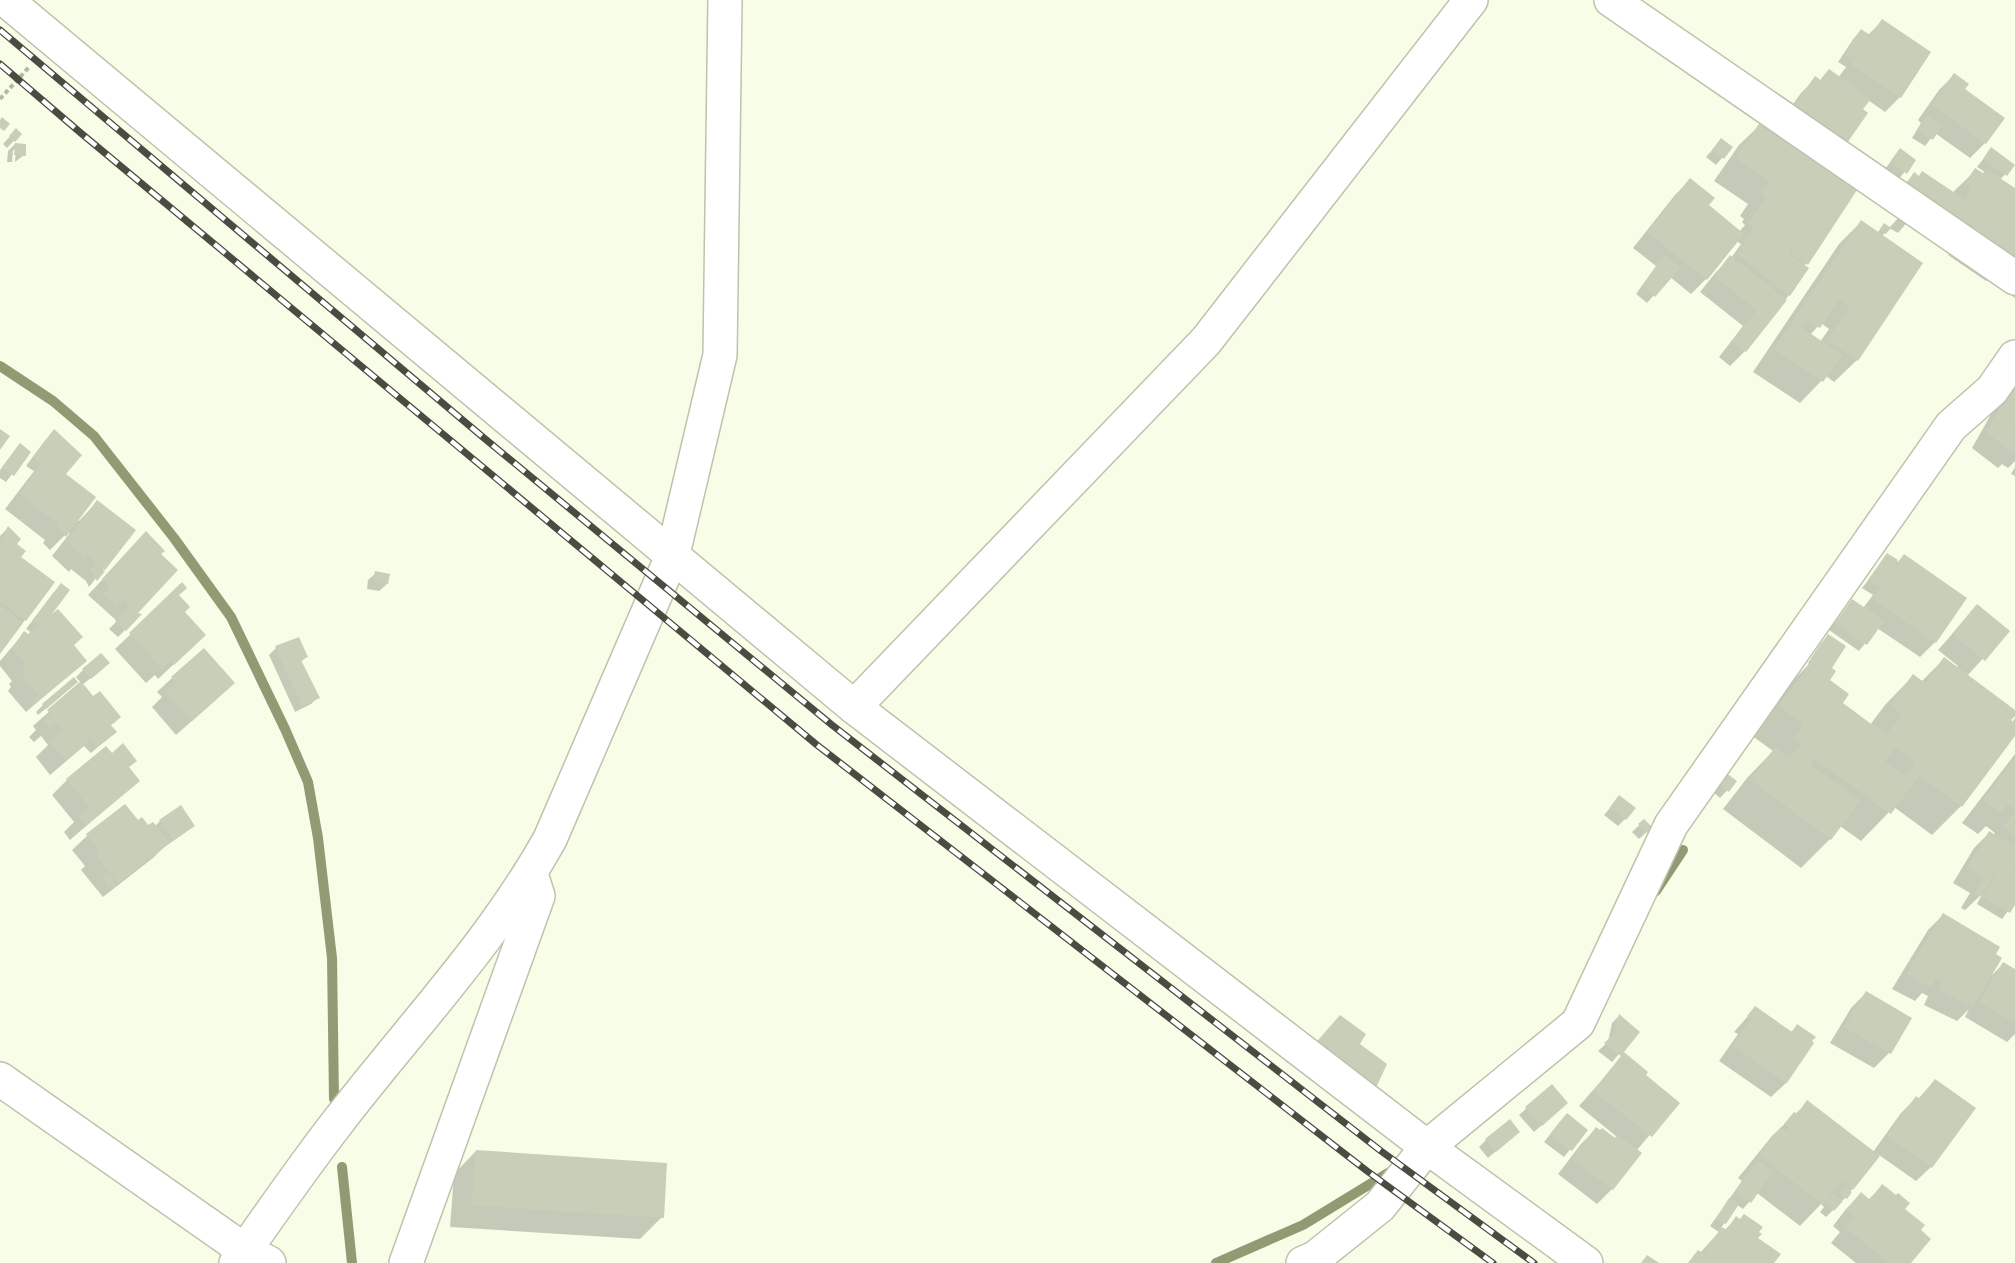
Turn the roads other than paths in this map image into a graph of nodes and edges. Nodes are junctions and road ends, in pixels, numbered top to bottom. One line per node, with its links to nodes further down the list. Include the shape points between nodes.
1 (6, 0): 7 (street)
2 (725, 0): 7 (street, via 720,355)
3 (1471, 0): 8 (street, via 1206,341)
4 (1611, 0): 5 (street)
5 (2015, 279)
6 (2015, 357): 11 (street, via 1992,390 1950,426 1671,825 1578,1023)
7 (673, 555): 8 (street); 9 (street, via 550,839)
8 (854, 707): 11 (street)
9 (531, 874): 12 (street, via 450,984 337,1123); 13 (street, via 538,896)
10 (0, 1079): 12 (street)
11 (1427, 1147): 14 (street, via 1380,1206 1315,1258); 15 (street)
12 (250, 1259)
13 (406, 1263)
14 (1303, 1263)
15 (1586, 1263)

